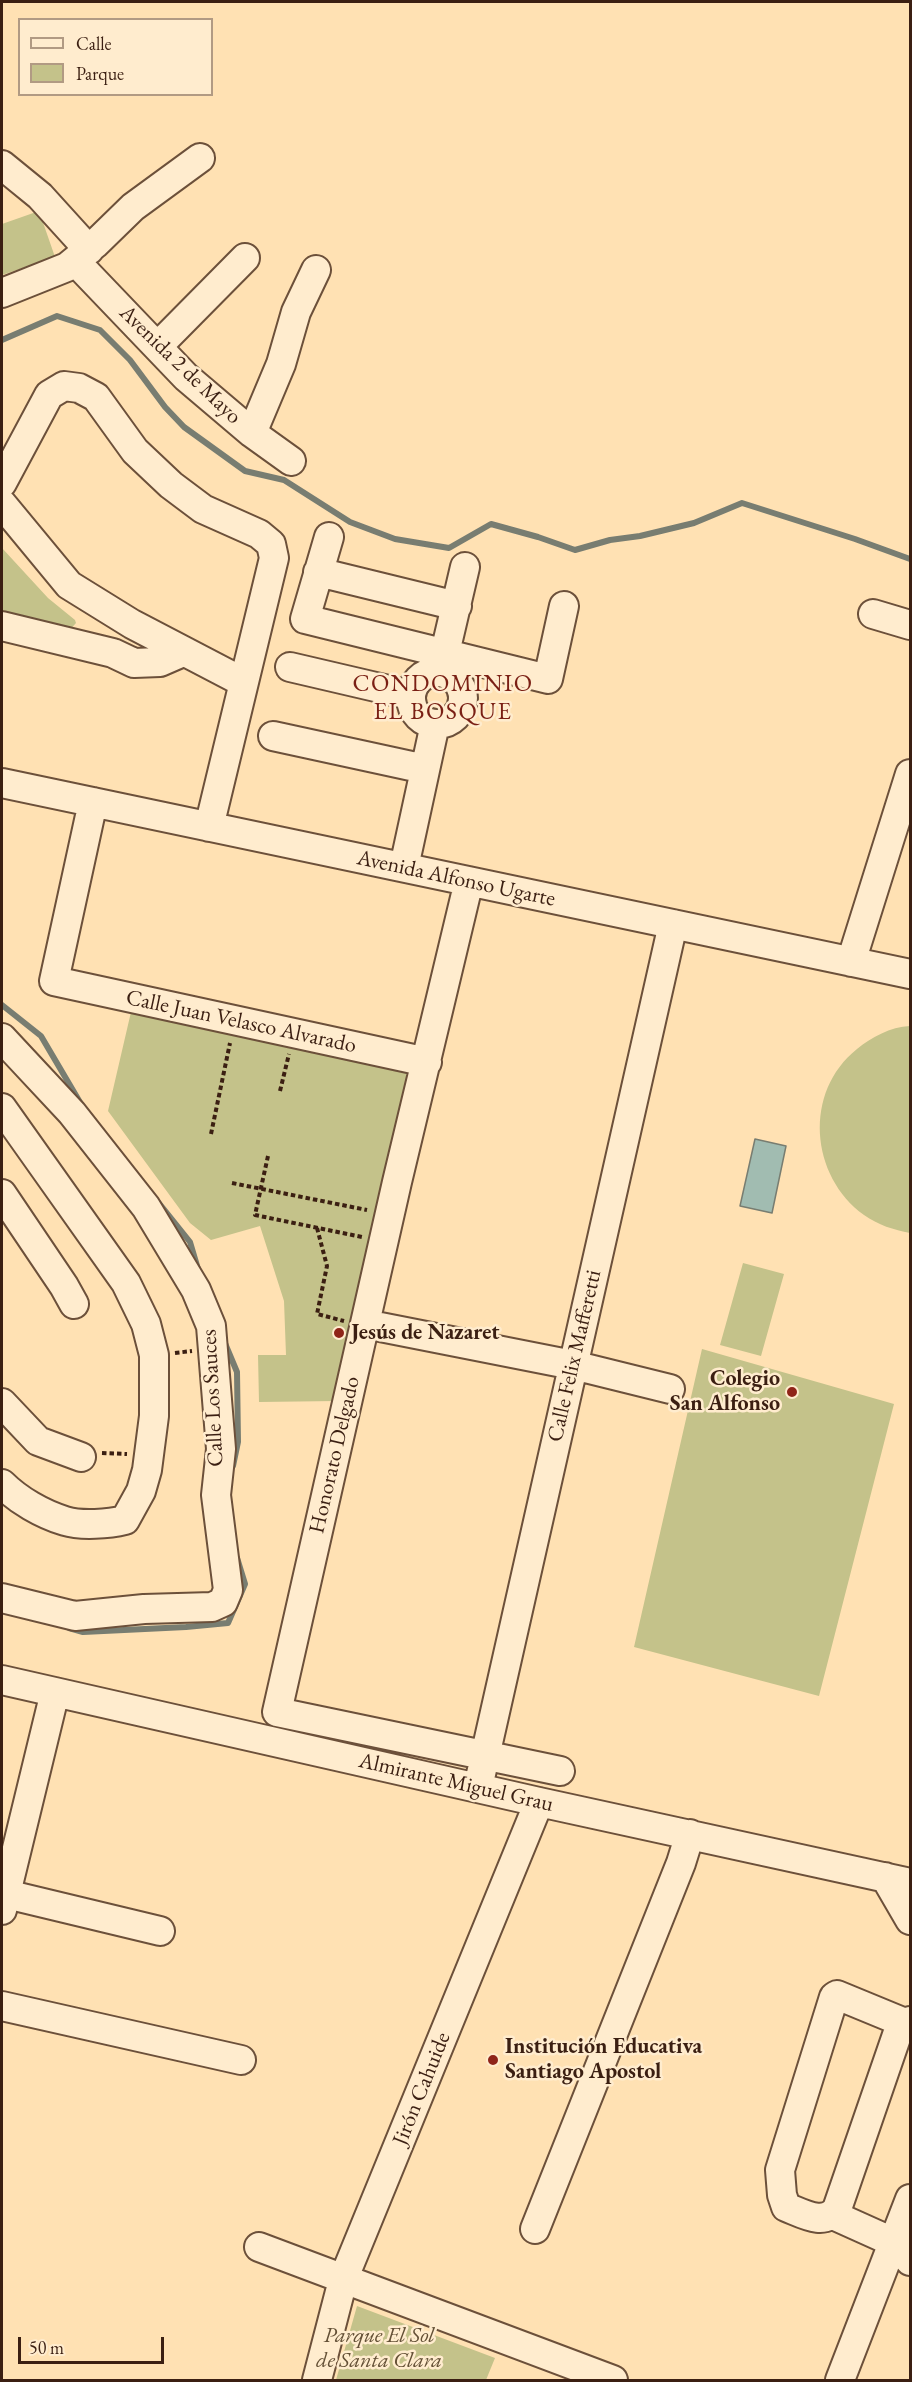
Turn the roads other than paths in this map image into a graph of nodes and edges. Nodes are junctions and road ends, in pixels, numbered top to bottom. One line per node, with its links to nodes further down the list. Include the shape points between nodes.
1 (200, 158): 3 (street, via 133,207)
2 (2, 165): 3 (street, Avenida 2 de Mayo, via 40,196)
3 (82, 255): 6 (street, via 68,267); 7 (street, Avenida 2 de Mayo)
4 (245, 258): 7 (street)
5 (316, 270): 8 (street, via 296,312 281,364)
6 (2, 293)
7 (158, 346): 8 (street, Avenida 2 de Mayo, via 186,377)
8 (252, 433): 9 (street, Avenida 2 de Mayo)
9 (291, 461)
10 (2, 483): 25 (street, via 50,394 64,386 96,397 135,451 171,485 203,509 259,534 271,544 274,558)
11 (2, 504): 18 (street, via 69,585)
12 (329, 537): 14 (street)
13 (465, 567): 15 (street)
14 (318, 572): 15 (street); 23 (street, via 305,619)
15 (457, 606): 23 (street)
16 (564, 606): 23 (street, via 548,678)
17 (873, 614): 19 (street)
18 (132, 624): 21 (street); 22 (street)
19 (910, 625)
20 (2, 626): 22 (street)
21 (183, 652): 22 (street, via 160,662 134,663); 25 (street)
22 (113, 653)
23 (443, 662): 26 (street, via 424,675); 27 (street, via 456,680 462,705 452,720)
24 (290, 667): 26 (street)
25 (243, 682): 33 (street)
26 (410, 695): 27 (street, via 414,711)
27 (435, 724): 29 (street)
28 (273, 736): 29 (street)
29 (425, 769): 34 (street)
30 (910, 774): 37 (street)
31 (2, 783): 32 (street, Avenida Alfonso Ugarte)
32 (93, 802): 33 (street, Avenida Alfonso Ugarte); 40 (street, Calle Juan Velasco Alvarado, via 54,981)
33 (209, 827): 34 (street, Avenida Alfonso Ugarte)
34 (404, 867): 35 (street, Avenida Alfonso Ugarte)
35 (469, 881): 36 (street, Avenida Alfonso Ugarte); 40 (street, Honorato Delgado)
36 (673, 924): 37 (street, Avenida Alfonso Ugarte); 45 (street, Calle Felix Mafferetti)
37 (851, 962): 38 (street, Avenida Alfonso Ugarte)
38 (910, 974)
39 (2, 1038): 50 (street, Calle Los Sauces, via 72,1113 146,1207 196,1290 211,1326 221,1449 216,1495 228,1590 223,1602 212,1607 75,1616)
40 (427, 1062): 44 (street, Honorato Delgado)
41 (2, 1108): 49 (street, via 126,1283 146,1324 154,1355 149,1456 141,1491 125,1520 109,1524 66,1522 15,1497)
42 (2, 1194): 43 (street)
43 (74, 1304)
44 (358, 1323): 45 (street); 53 (street, Honorato Delgado, via 277,1712)
45 (573, 1365): 46 (street); 53 (street, Calle Felix Mafferetti)
46 (670, 1389)
47 (2, 1403): 48 (street, via 38,1440)
48 (81, 1457)
49 (2, 1484)
50 (2, 1598)
51 (2, 1680): 52 (street, Almirante Miguel Grau)
52 (55, 1692): 55 (street, Almirante Miguel Grau); 59 (street)
53 (485, 1755): 54 (street, Honorato Delgado); 55 (street, Calle Felix Mafferetti)
54 (560, 1771)
55 (477, 1788): 56 (street, Almirante Miguel Grau)
56 (539, 1802): 57 (street, Almirante Miguel Grau); 70 (street, Jirón Cahuide)
57 (690, 1834): 58 (street, Almirante Miguel Grau); 67 (street)
58 (898, 1880): 60 (street)
59 (4, 1902): 61 (street)
60 (910, 1919)
61 (160, 1931)
62 (2, 2006): 64 (street)
63 (908, 2022): 66 (street, via 898,2032); 66 (street, via 837,1995 830,2003 780,2170 786,2207 812,2217)
64 (241, 2060)
65 (910, 2199): 69 (street)
66 (833, 2215): 69 (street)
67 (535, 2229)
68 (259, 2247): 70 (street)
69 (902, 2252): 73 (street)
70 (343, 2280): 71 (street); 72 (street, Jirón Cahuide)
71 (604, 2379)
72 (317, 2380)
73 (840, 2380)

